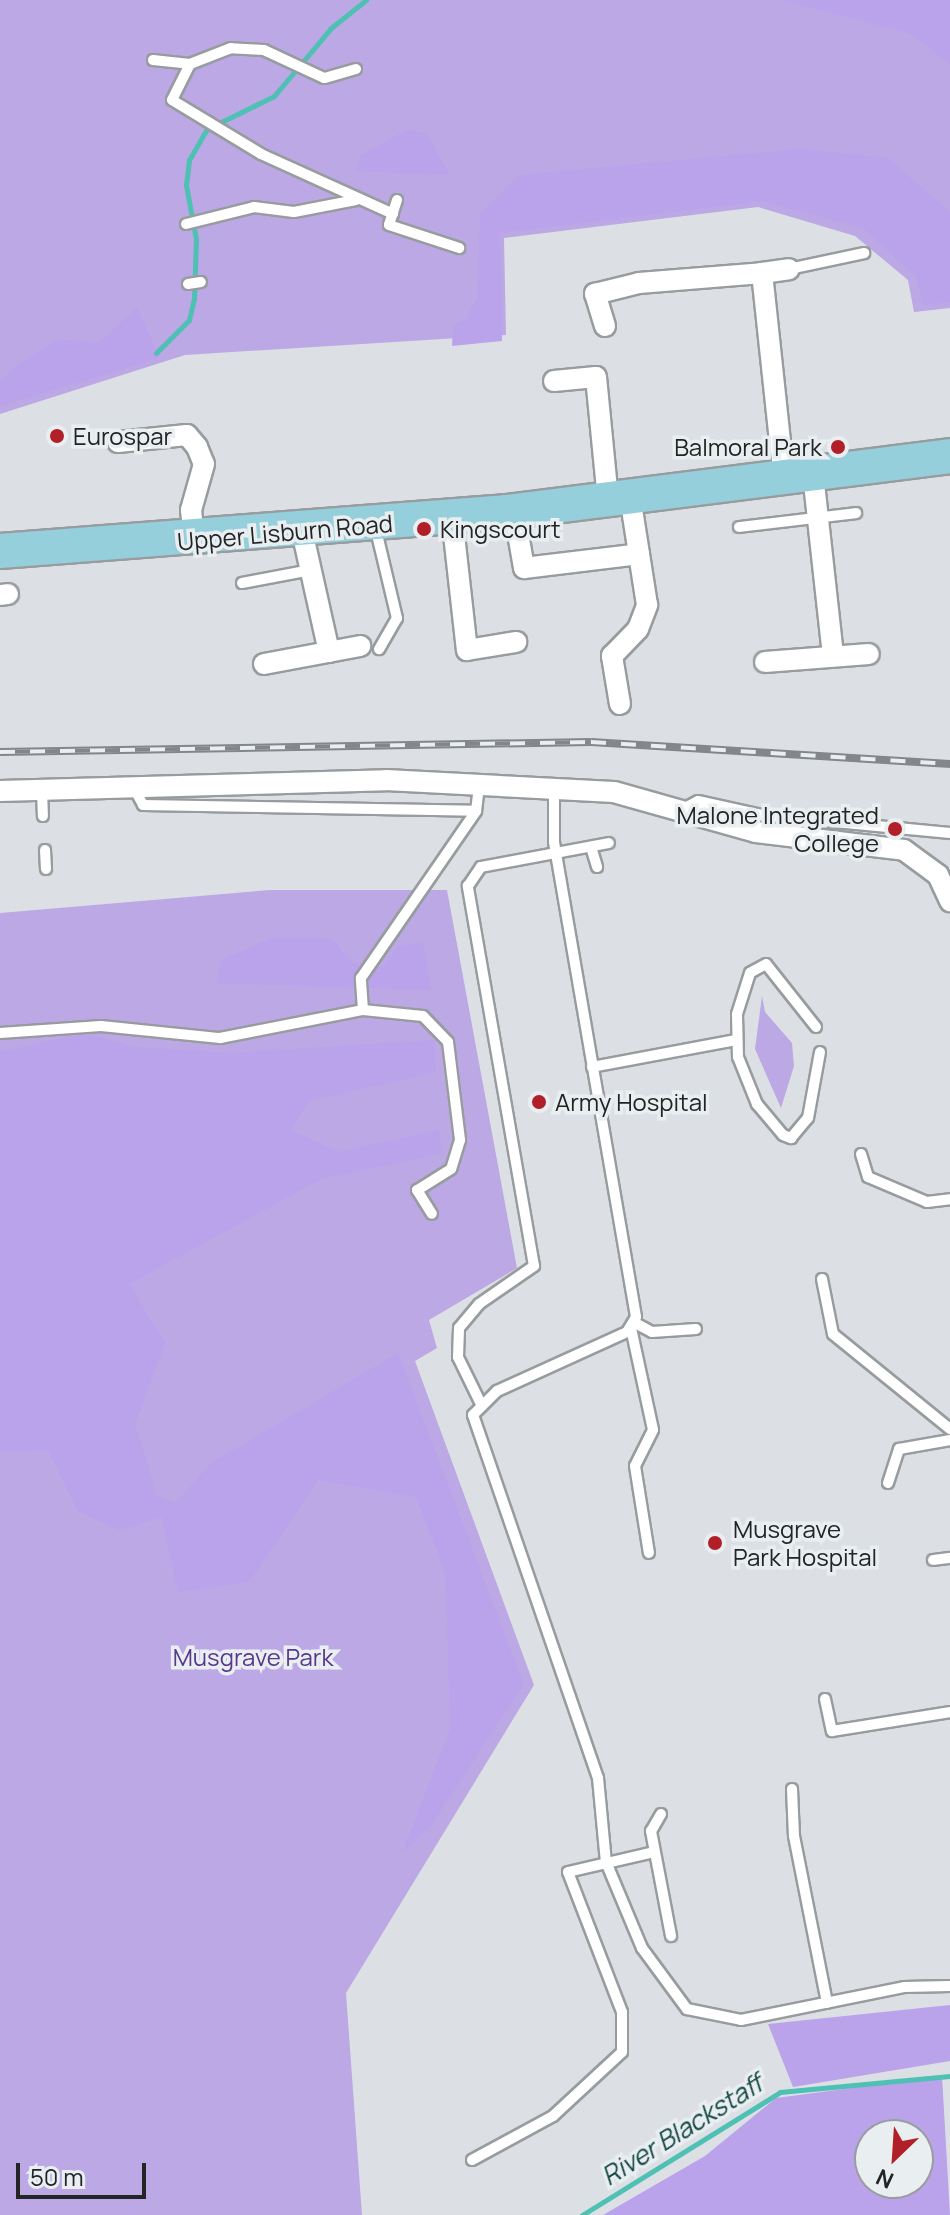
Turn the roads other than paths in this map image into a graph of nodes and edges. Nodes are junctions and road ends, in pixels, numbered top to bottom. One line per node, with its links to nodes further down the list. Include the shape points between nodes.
1 (153, 60): 2 (lane)
2 (190, 64): 3 (lane, via 231,48 295,63 310,74); 4 (lane, via 172,100 218,130)
3 (356, 69)
4 (358, 200): 6 (lane); 7 (lane, via 294,212 254,207)
5 (397, 200): 6 (lane)
6 (393, 214): 8 (lane, via 389,225)
7 (186, 224)
8 (459, 248)
9 (864, 253): 10 (lane)
10 (789, 269): 11 (street)
11 (762, 273): 14 (street, via 639,283 595,294); 18 (street)
12 (201, 282): 13 (lane)
13 (188, 284)
14 (605, 326)
15 (554, 381): 19 (street, via 596,377)
16 (118, 442): 27 (street, via 187,435 197,447 204,464 191,510)
17 (950, 456): 18 (main road, Upper Lisburn Road)
18 (799, 476): 19 (main road, Upper Lisburn Road); 23 (street)
19 (619, 499): 20 (main road, Upper Lisburn Road); 29 (street)
20 (514, 511): 22 (main road, Upper Lisburn Road); 29 (street, via 524,568)
21 (856, 513): 23 (lane)
22 (452, 517): 24 (main road, Upper Lisburn Road); 32 (street, via 467,650)
23 (818, 518): 25 (lane); 36 (street)
24 (375, 524): 26 (main road, Upper Lisburn Road); 33 (lane, via 397,618)
25 (739, 527)
26 (302, 531): 27 (main road, Upper Lisburn Road); 30 (street)
27 (194, 540): 28 (main road, Upper Lisburn Road)
28 (0, 551)
29 (639, 554): 39 (street, via 647,605 638,629 612,656)
30 (311, 570): 31 (lane); 34 (street)
31 (242, 583)
32 (516, 642)
33 (370, 648): 34 (street)
34 (329, 652): 38 (street)
35 (869, 654): 36 (street)
36 (833, 656): 37 (street)
37 (765, 662)
38 (264, 664)
39 (620, 704)
40 (133, 785): 41 (street); 42 (street); 45 (lane, via 143,805)
41 (479, 785): 43 (street); 45 (lane)
42 (42, 789): 44 (street); 47 (lane)
43 (554, 789): 46 (street, via 626,794); 52 (lane)
44 (0, 791)
45 (476, 811): 56 (lane, via 361,978)
46 (679, 811): 48 (lane, via 698,801 762,815); 55 (street, via 756,832 904,850 938,875)
47 (43, 816)
48 (950, 833)
49 (609, 843): 50 (lane)
50 (591, 847): 52 (lane); 53 (lane)
51 (45, 850): 54 (lane)
52 (555, 852): 61 (lane); 68 (lane, via 481,867 467,896 534,1266 479,1304 459,1328 458,1357)
53 (597, 867)
54 (46, 869)
55 (950, 901)
56 (363, 1010): 58 (lane, via 220,1038 101,1026); 64 (lane, via 423,1016 448,1042 459,1156 417,1190)
57 (816, 1027): 59 (lane, via 766,964 750,973)
58 (0, 1033)
59 (736, 1040): 60 (lane, via 757,1104 791,1138 808,1118); 61 (lane)
60 (820, 1052)
61 (592, 1067): 66 (lane)
62 (861, 1154): 63 (lane, via 868,1177 927,1202)
63 (950, 1199)
64 (432, 1214)
65 (822, 1279): 69 (lane, via 833,1334)
66 (633, 1326): 67 (lane, via 652,1332); 68 (lane); 72 (lane, via 653,1430 635,1466)
67 (696, 1329)
68 (480, 1402): 80 (lane, via 475,1433 598,1778)
69 (950, 1429)
70 (950, 1440): 71 (lane, via 899,1449)
71 (888, 1483)
72 (649, 1553)
73 (950, 1558): 74 (lane)
74 (933, 1560)
75 (825, 1699): 76 (lane, via 832,1731)
76 (950, 1712)
77 (792, 1789): 83 (lane, via 794,1836)
78 (661, 1814): 79 (lane, via 651,1831)
79 (654, 1852): 80 (lane); 81 (lane)
80 (606, 1862): 83 (lane, via 642,1948 687,2009 741,2020); 84 (lane, via 568,1872 622,2012 622,2052 553,2116)
81 (671, 1936)
82 (950, 1986): 83 (lane)
83 (827, 2003)
84 (472, 2160)

